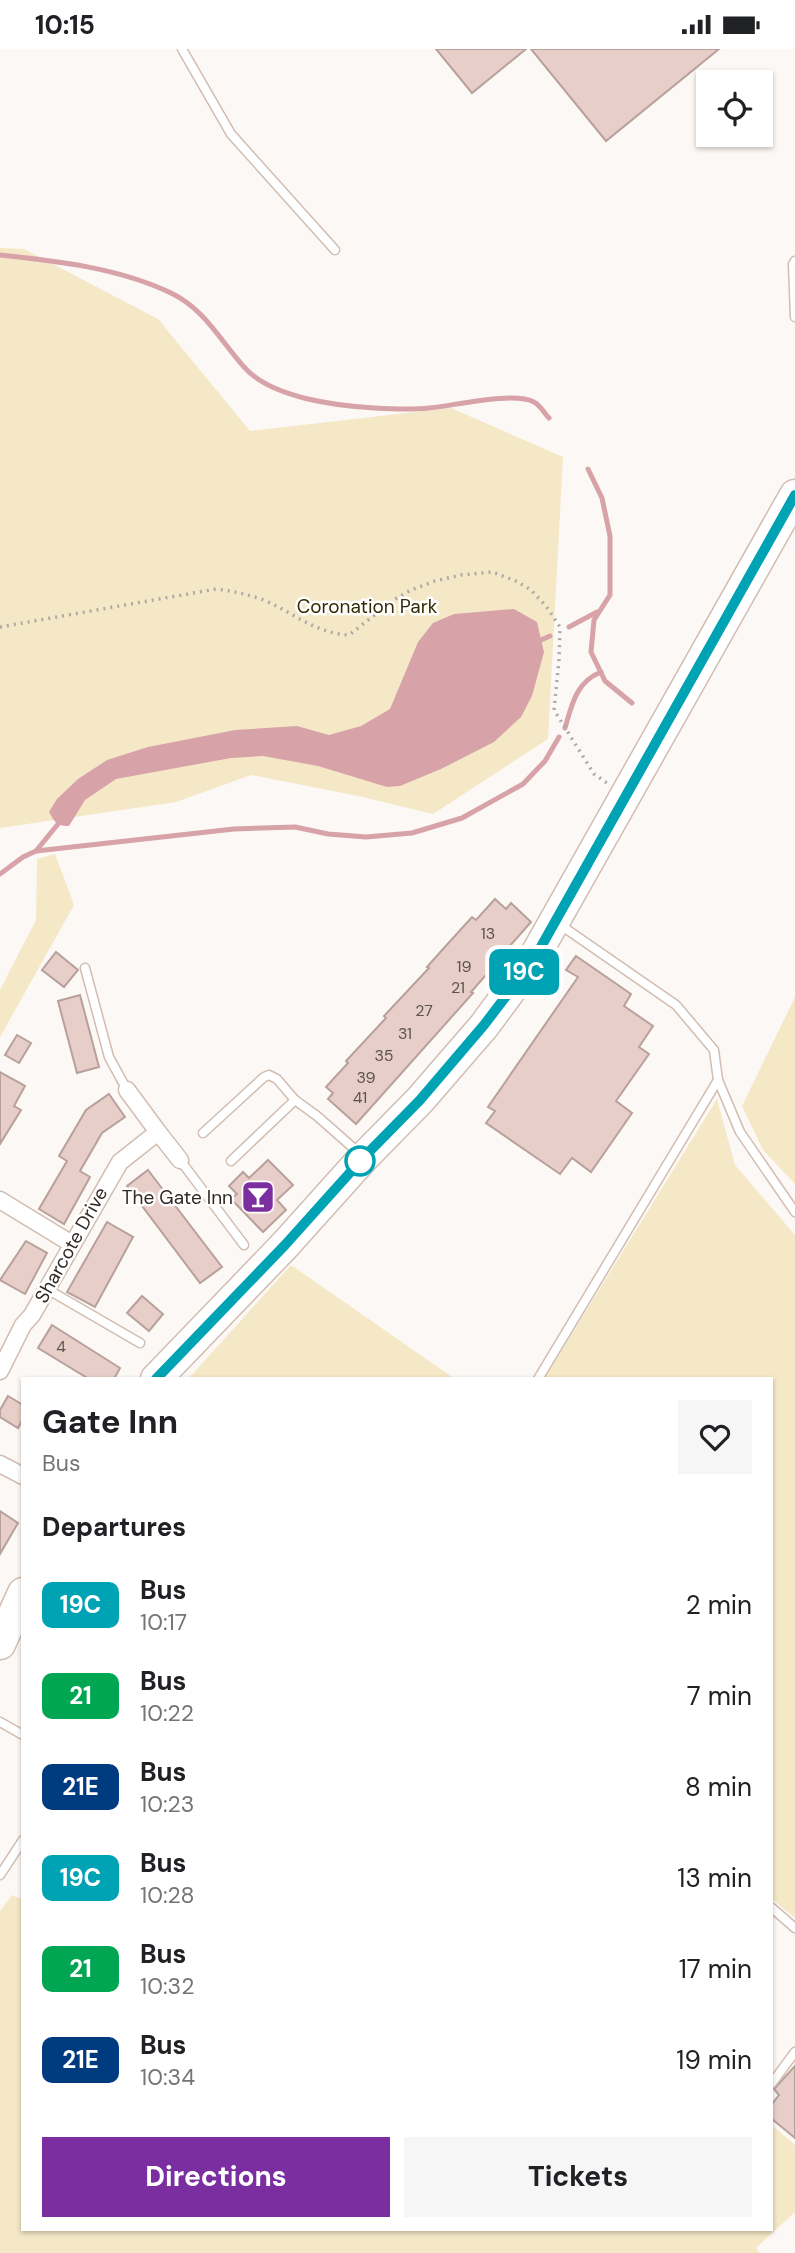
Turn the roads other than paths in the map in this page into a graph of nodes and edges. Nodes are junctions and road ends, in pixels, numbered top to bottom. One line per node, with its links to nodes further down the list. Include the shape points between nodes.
1 (182, 49): 2 (lane, via 231,134)
2 (335, 250)
3 (795, 261): 4 (lane)
4 (795, 317)
5 (795, 495): 6 (highway)
6 (555, 922): 8 (lane, via 676,1005 714,1050); 13 (highway, via 533,961 484,1025)
7 (85, 968): 9 (lane, via 109,1057)
8 (718, 1080): 17 (lane, via 740,1132); 24 (lane)
9 (127, 1090): 11 (street)
10 (295, 1100): 12 (lane, via 269,1075); 13 (lane); 15 (lane)
11 (158, 1132): 14 (street); 18 (street, Sharcote Drive, via 120,1162)
12 (203, 1133)
13 (364, 1157): 23 (highway)
14 (180, 1160): 19 (lane)
15 (231, 1161)
16 (0, 1200): 18 (street)
17 (795, 1212)
18 (72, 1244): 20 (street, Sharcote Drive)
19 (244, 1245)
20 (47, 1289): 21 (lane); 22 (street, Sharcote Drive)
21 (140, 1343)
22 (0, 1371)
23 (158, 1377)
24 (539, 1377)
25 (0, 1464): 26 (street)
26 (21, 1475)
27 (21, 1597): 28 (highway)
28 (0, 1644)
29 (0, 1723): 30 (lane)
30 (21, 1734)
31 (21, 1843): 32 (lane)
32 (0, 1875)
33 (773, 1909): 34 (lane)
34 (795, 1928)
35 (795, 2052): 36 (lane)
36 (773, 2082)

